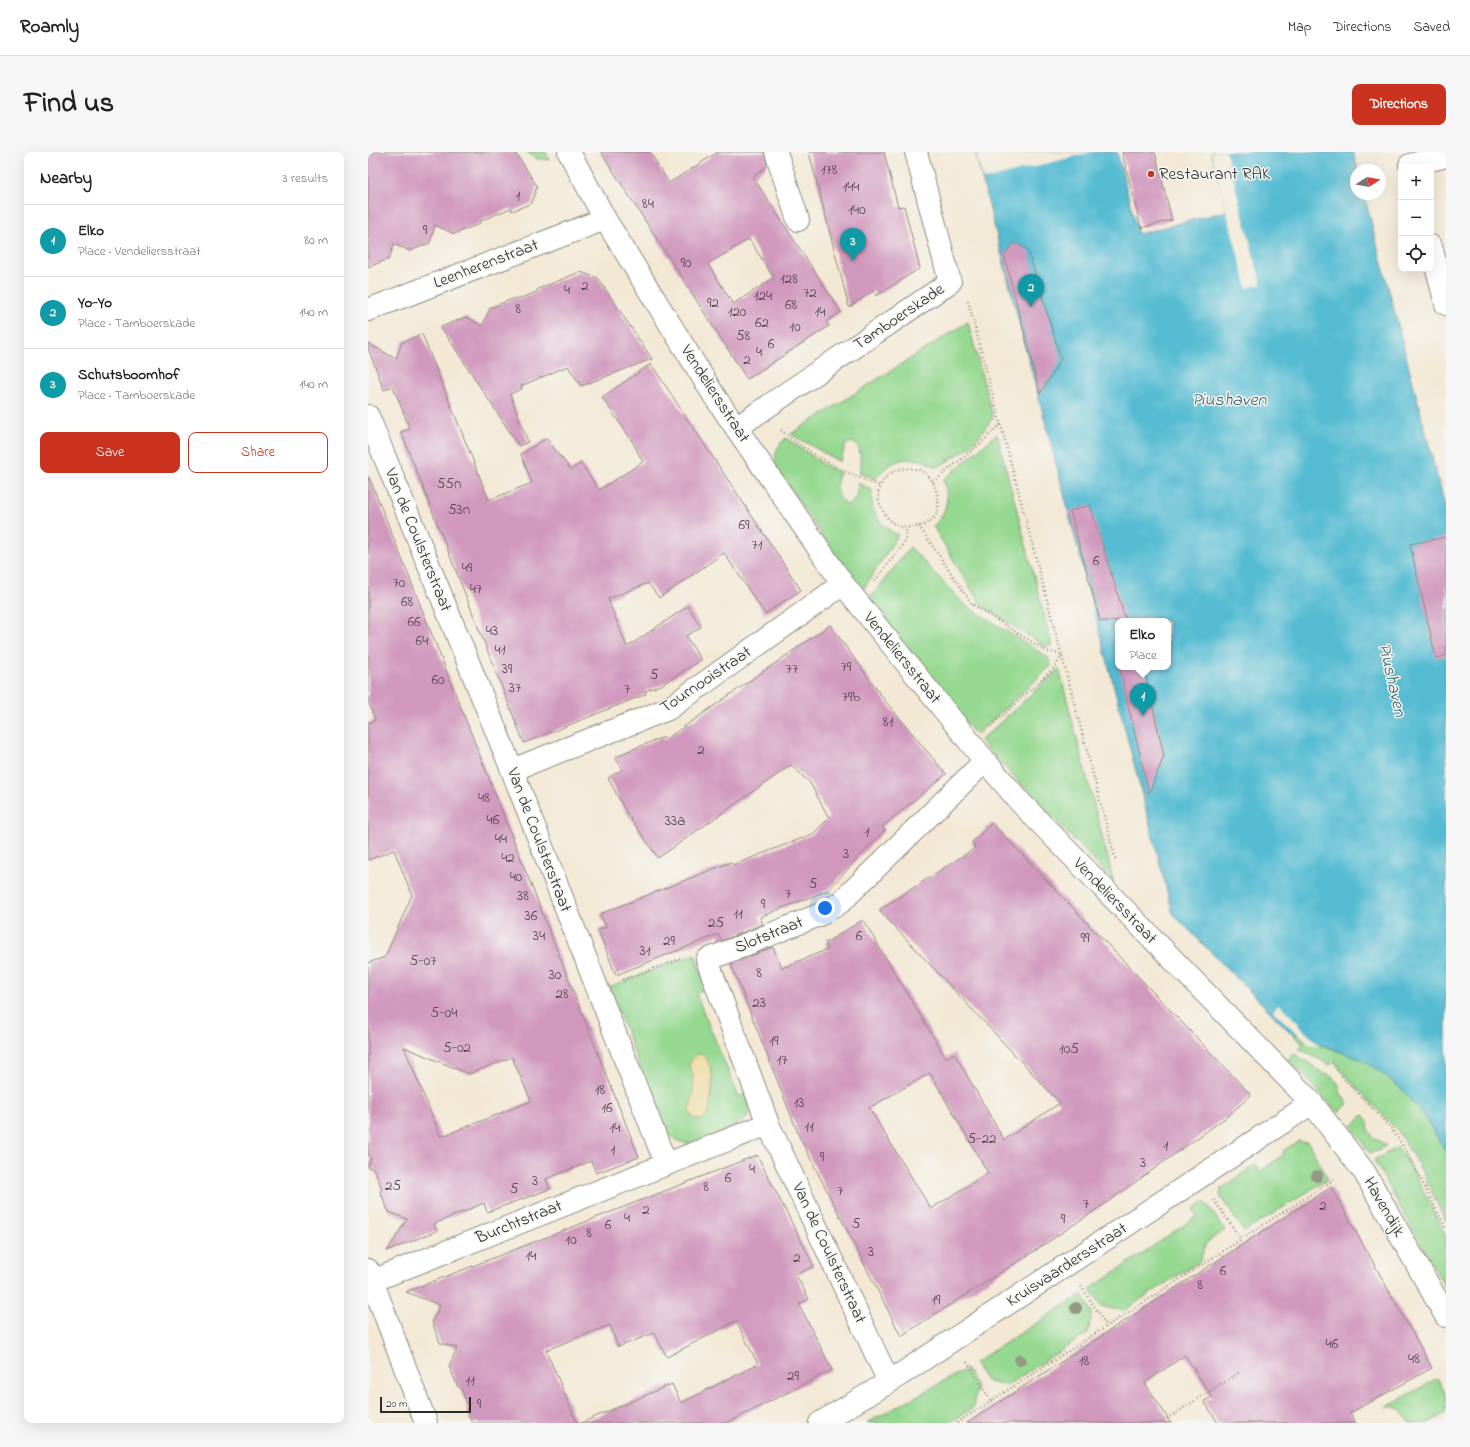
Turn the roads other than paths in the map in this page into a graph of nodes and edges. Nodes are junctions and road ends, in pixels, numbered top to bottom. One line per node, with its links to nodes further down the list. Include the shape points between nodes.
1 (569, 152): 6 (street, Vendeliersstraat)
2 (776, 152): 7 (street)
3 (916, 152): 12 (street, Tamboerskade, via 950,282)
4 (1446, 156): 5 (street)
5 (1409, 161)
6 (605, 219): 10 (street, Leenherenstraat); 12 (street, Vendeliersstraat)
7 (798, 220)
8 (1434, 258): 9 (street)
9 (1446, 304)
10 (368, 310)
11 (368, 416): 15 (street, Van de Coulsterstraat)
12 (736, 428): 13 (street, Vendeliersstraat)
13 (843, 584): 14 (street, Vendeliersstraat); 15 (street, Tournooistraat, via 668,709)
14 (985, 761): 16 (street, Slotstraat, via 841,902 824,913); 17 (street, Vendeliersstraat, via 1022,803)
15 (512, 770): 19 (street, Van de Coulsterstraat)
16 (707, 960): 18 (street, Van de Coulsterstraat)
17 (1312, 1103): 21 (street, Havendijk, via 1365,1173); 22 (street, Kruisvaardersstraat)
18 (768, 1124): 19 (street); 22 (street, Van de Coulsterstraat)
19 (666, 1164): 20 (street, Burchtstraat)
20 (370, 1275): 23 (street)
21 (1446, 1316)
22 (889, 1382): 24 (street, Kruisvaardersstraat)
23 (426, 1423)
24 (820, 1423)

